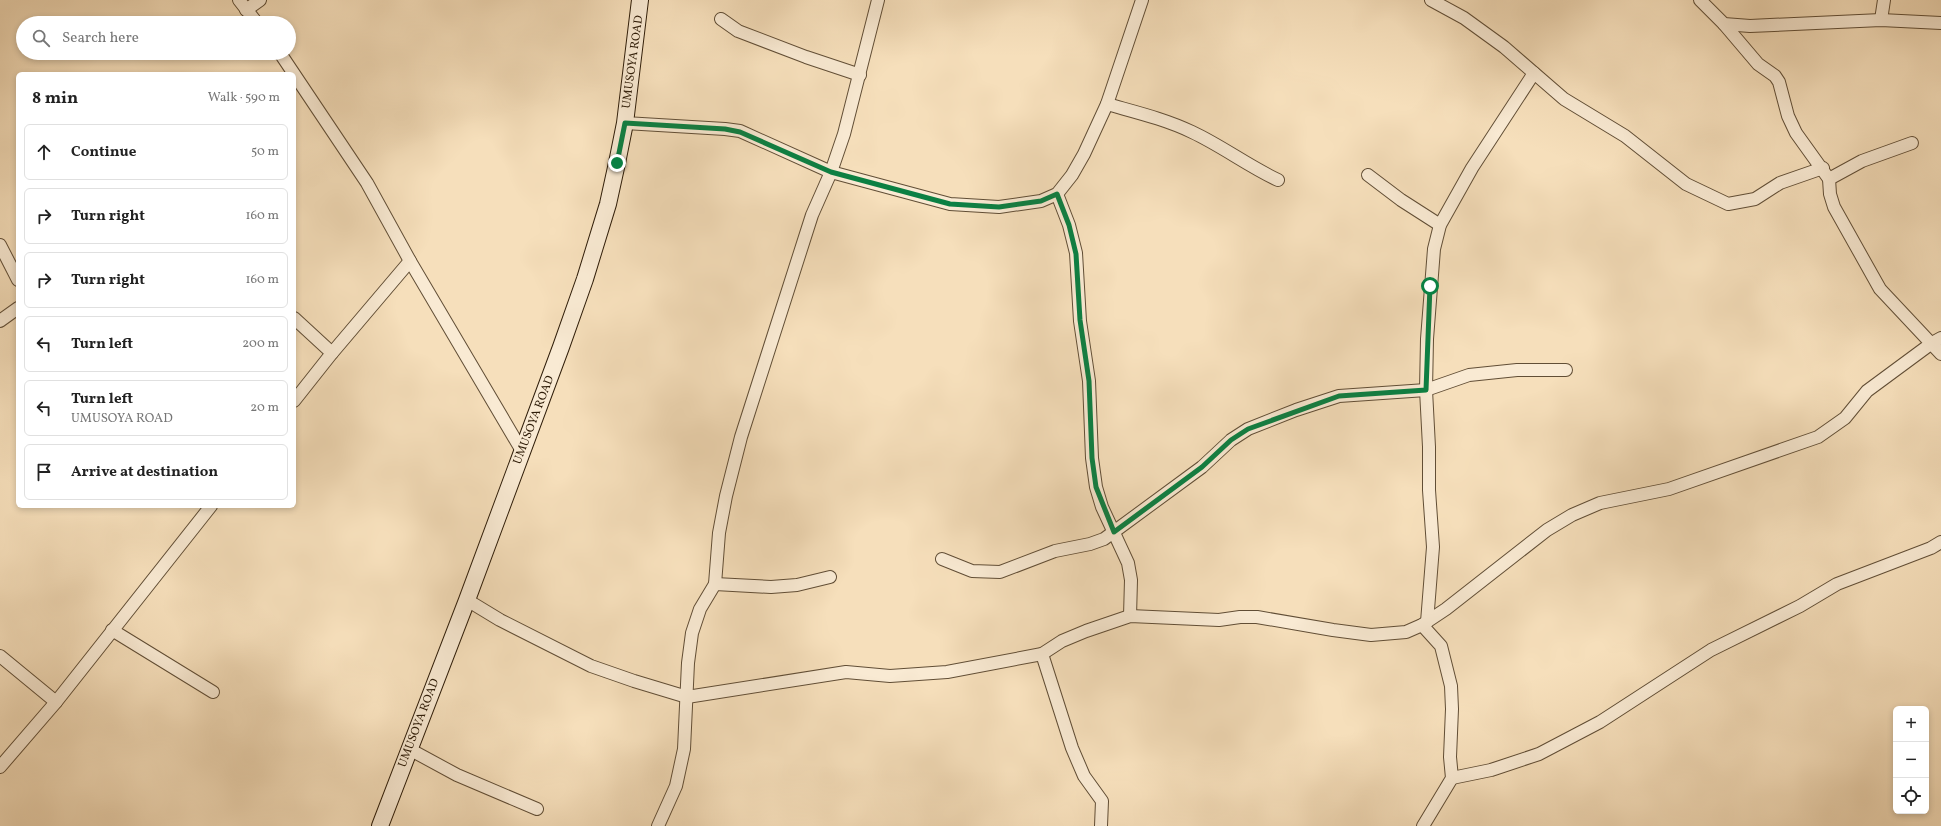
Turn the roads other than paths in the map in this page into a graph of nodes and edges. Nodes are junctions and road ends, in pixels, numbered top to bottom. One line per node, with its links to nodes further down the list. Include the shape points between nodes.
1 (239, 0): 9 (street)
2 (260, 0): 9 (street)
3 (640, 0): 23 (main road, UMUSOYA ROAD)
4 (878, 0): 20 (street)
5 (1142, 0): 22 (street)
6 (1431, 0): 19 (street, via 1464,18)
7 (1700, 0): 14 (street)
8 (1884, 0): 12 (street)
9 (246, 10): 10 (street)
10 (251, 16)
11 (721, 19): 20 (street, via 738,31)
12 (1881, 20): 13 (street); 15 (street)
13 (1941, 23)
14 (1724, 24): 15 (street); 16 (street)
15 (1750, 26): 16 (street)
16 (1746, 50): 25 (street, via 1779,82 1788,116 1796,133)
17 (285, 60): 18 (street)
18 (293, 72)
19 (1534, 73): 25 (street, via 1564,99 1625,136 1686,184 1728,204 1755,199 1780,182); 31 (street, via 1472,168)
20 (860, 75): 26 (street)
21 (296, 77): 33 (street, via 367,183)
22 (1107, 104): 29 (street, via 1190,131); 30 (street, via 1084,154)
23 (625, 123): 26 (street, via 740,132); 44 (main road, UMUSOYA ROAD, via 608,204 562,347)
24 (1912, 143): 28 (street, via 1862,161)
25 (1823, 168): 28 (street)
26 (831, 172): 30 (street, via 950,204 999,207 1041,201); 50 (street, via 809,223 741,437 719,533)
27 (1368, 175): 31 (street)
28 (1830, 179): 38 (street, via 1830,194 1834,207 1880,289)
29 (1278, 180)
30 (1057, 194): 46 (street, via 1069,225 1076,254 1080,320 1089,381 1092,458 1096,487)
31 (1440, 225): 42 (street, via 1434,249 1430,286)
32 (1, 253): 34 (street)
33 (410, 261): 39 (street); 44 (street)
34 (16, 277)
35 (16, 310): 37 (street)
36 (296, 320): 39 (street)
37 (0, 322)
38 (1936, 340): 40 (street); 53 (street, via 1867,391 1845,418 1818,437 1669,490 1600,503 1572,515 1547,530)
39 (332, 353): 43 (street)
40 (1941, 354)
41 (1566, 370): 42 (street, via 1517,370 1469,375)
42 (1426, 390): 46 (street, via 1339,396 1248,429 1231,440 1202,467); 53 (street, via 1433,547)
43 (296, 398)
44 (522, 451): 51 (main road, UMUSOYA ROAD)
45 (209, 508): 54 (street)
46 (1114, 532): 48 (street, via 1090,544 1055,551 1000,572 972,570); 52 (street, via 1128,563 1131,580)
47 (1941, 542): 62 (street, via 1838,584 1711,650 1600,722 1539,754 1491,770)
48 (942, 559)
49 (830, 577): 50 (street, via 796,585)
50 (715, 584): 58 (street, via 700,609 692,633)
51 (468, 600): 58 (street, via 500,620 591,666); 60 (main road, UMUSOYA ROAD)
52 (1130, 616): 53 (street, via 1220,620 1257,617 1371,635 1406,632); 55 (street, via 1068,638)
53 (1425, 623): 62 (street, via 1441,646 1451,686)
54 (112, 630): 57 (street); 59 (street)
55 (1042, 654): 58 (street, via 947,672 890,676 846,672); 66 (street, via 1072,748 1084,776 1102,802)
56 (0, 656): 59 (street)
57 (214, 692)
58 (687, 697): 65 (street, via 684,749 676,786)
59 (56, 702): 61 (street)
60 (409, 749): 63 (street, via 457,775); 64 (main road, UMUSOYA ROAD)
61 (0, 767)
62 (1452, 778): 67 (street)
63 (537, 809)
64 (380, 826)
65 (658, 826)
66 (1101, 826)
67 (1423, 826)

